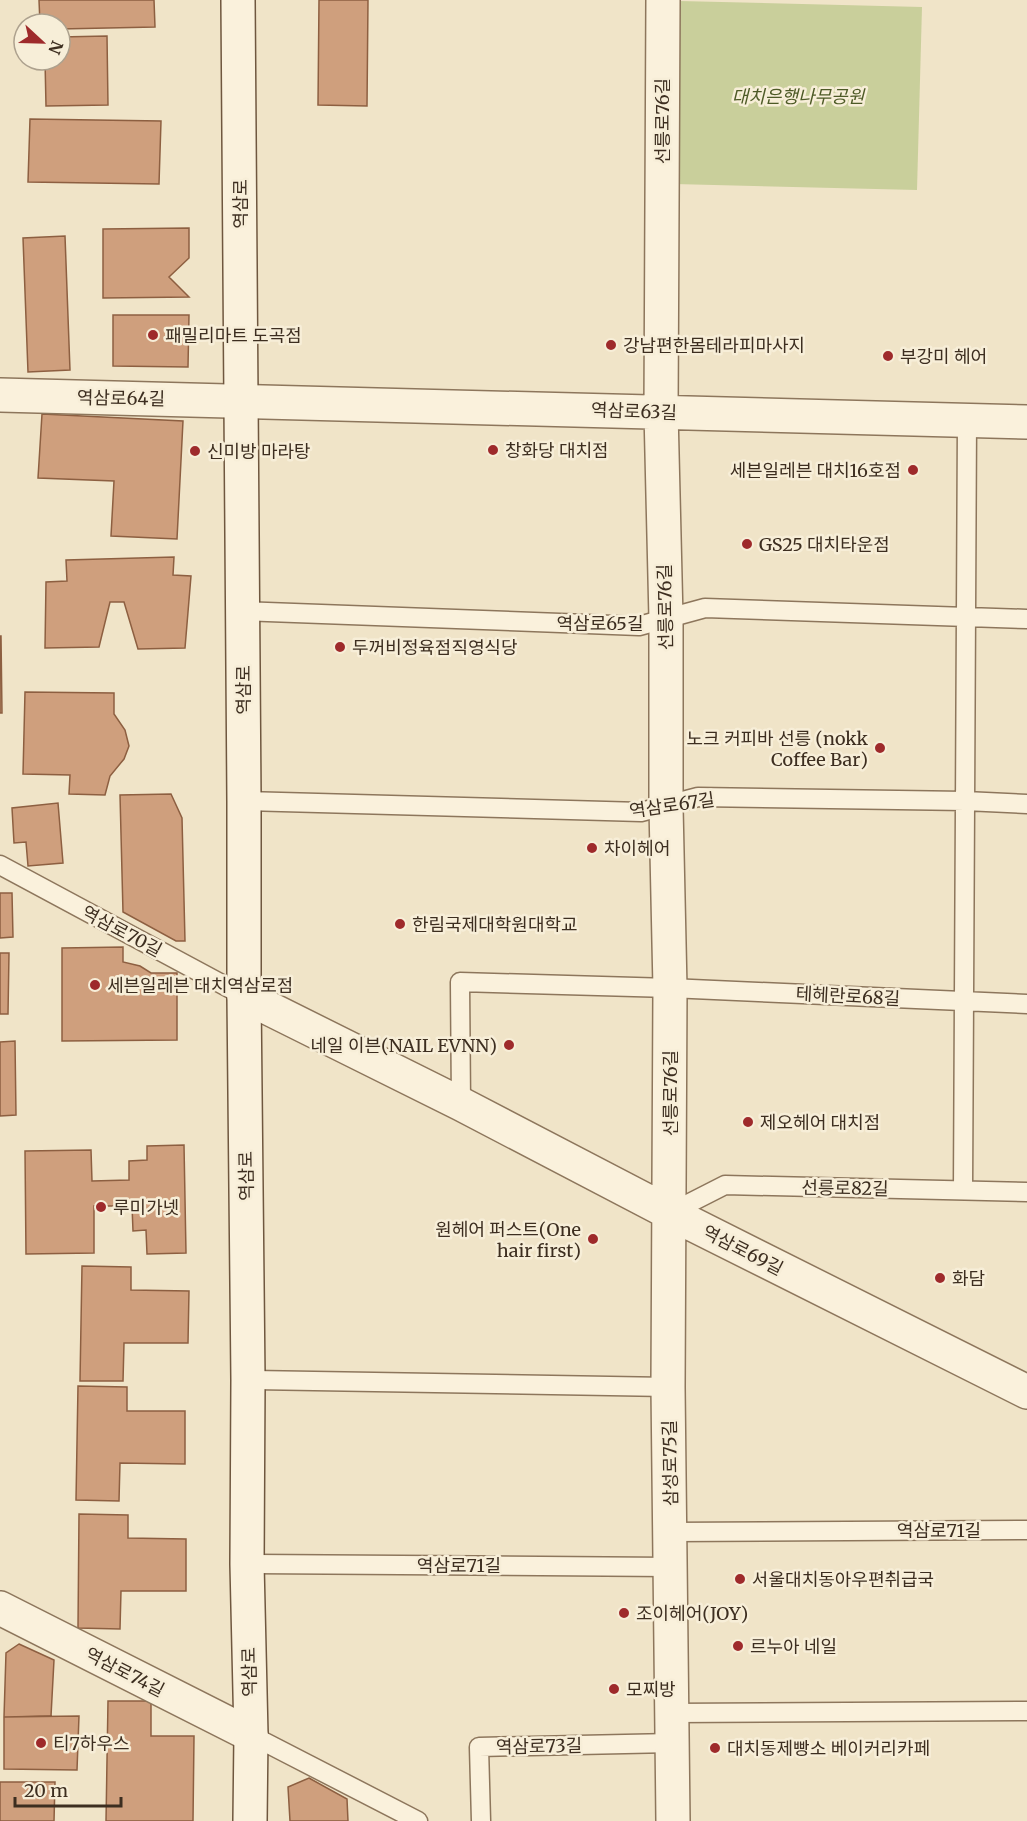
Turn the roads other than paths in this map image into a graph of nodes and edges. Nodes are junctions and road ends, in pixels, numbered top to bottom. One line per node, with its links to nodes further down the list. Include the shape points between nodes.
1 (238, 0): 4 (street, 역삼로)
2 (663, 0): 5 (street, 선릉로76길)
3 (0, 395): 4 (street, 역삼로64길)
4 (241, 401): 5 (street, 역삼로63길); 8 (street, 역삼로)
5 (661, 412): 6 (street, 역삼로63길); 10 (street, 선릉로76길)
6 (967, 420): 7 (street, 역삼로63길); 9 (lane)
7 (1027, 422)
8 (243, 610): 10 (lane, 역삼로65길, via 639,626); 12 (street, 역삼로)
9 (966, 617): 10 (lane, 역삼로65길, via 705,608); 11 (lane, 역삼로65길); 13 (lane)
10 (666, 619): 15 (street, 선릉로76길)
11 (1027, 619)
12 (244, 801): 15 (lane, 역삼로67길, via 641,812); 18 (street, 역삼로)
13 (965, 801): 14 (lane, 역삼로67길); 15 (lane, 역삼로67길, via 698,797); 19 (lane)
14 (1027, 804)
15 (666, 807): 17 (street, 선릉로76길)
16 (0, 865): 18 (lane, 역삼로70길)
17 (670, 988): 19 (lane, 테헤란로68길); 21 (lane, via 460,982); 24 (street, 선릉로76길)
18 (244, 996): 21 (street, 역삼로69길); 25 (street, 역삼로)
19 (964, 1002): 20 (lane, 테헤란로68길); 22 (lane)
20 (1027, 1004)
21 (461, 1104): 24 (street, 역삼로69길)
22 (963, 1190): 23 (lane, 선릉로82길); 24 (lane, 선릉로82길, via 725,1185)
23 (1027, 1192)
24 (670, 1213): 26 (street, 삼성로75길); 27 (street, 역삼로69길)
25 (248, 1380): 26 (lane); 30 (street, 역삼로)
26 (668, 1388): 29 (street, 삼성로75길)
27 (1027, 1392)
28 (1027, 1530): 29 (lane, 역삼로71길)
29 (671, 1532): 31 (street, 삼성로75길)
30 (247, 1564): 31 (lane, 역삼로71길); 35 (street, 역삼로)
31 (671, 1567): 34 (street, 삼성로75길)
32 (0, 1608): 35 (street, 역삼로74길)
33 (1027, 1711): 34 (lane)
34 (672, 1728): 38 (lane, 역삼로73길, via 479,1747); 39 (street, 삼성로75길)
35 (251, 1735): 36 (street, 역삼로); 37 (lane)
36 (250, 1821)
37 (418, 1821)
38 (481, 1821)
39 (673, 1821)

